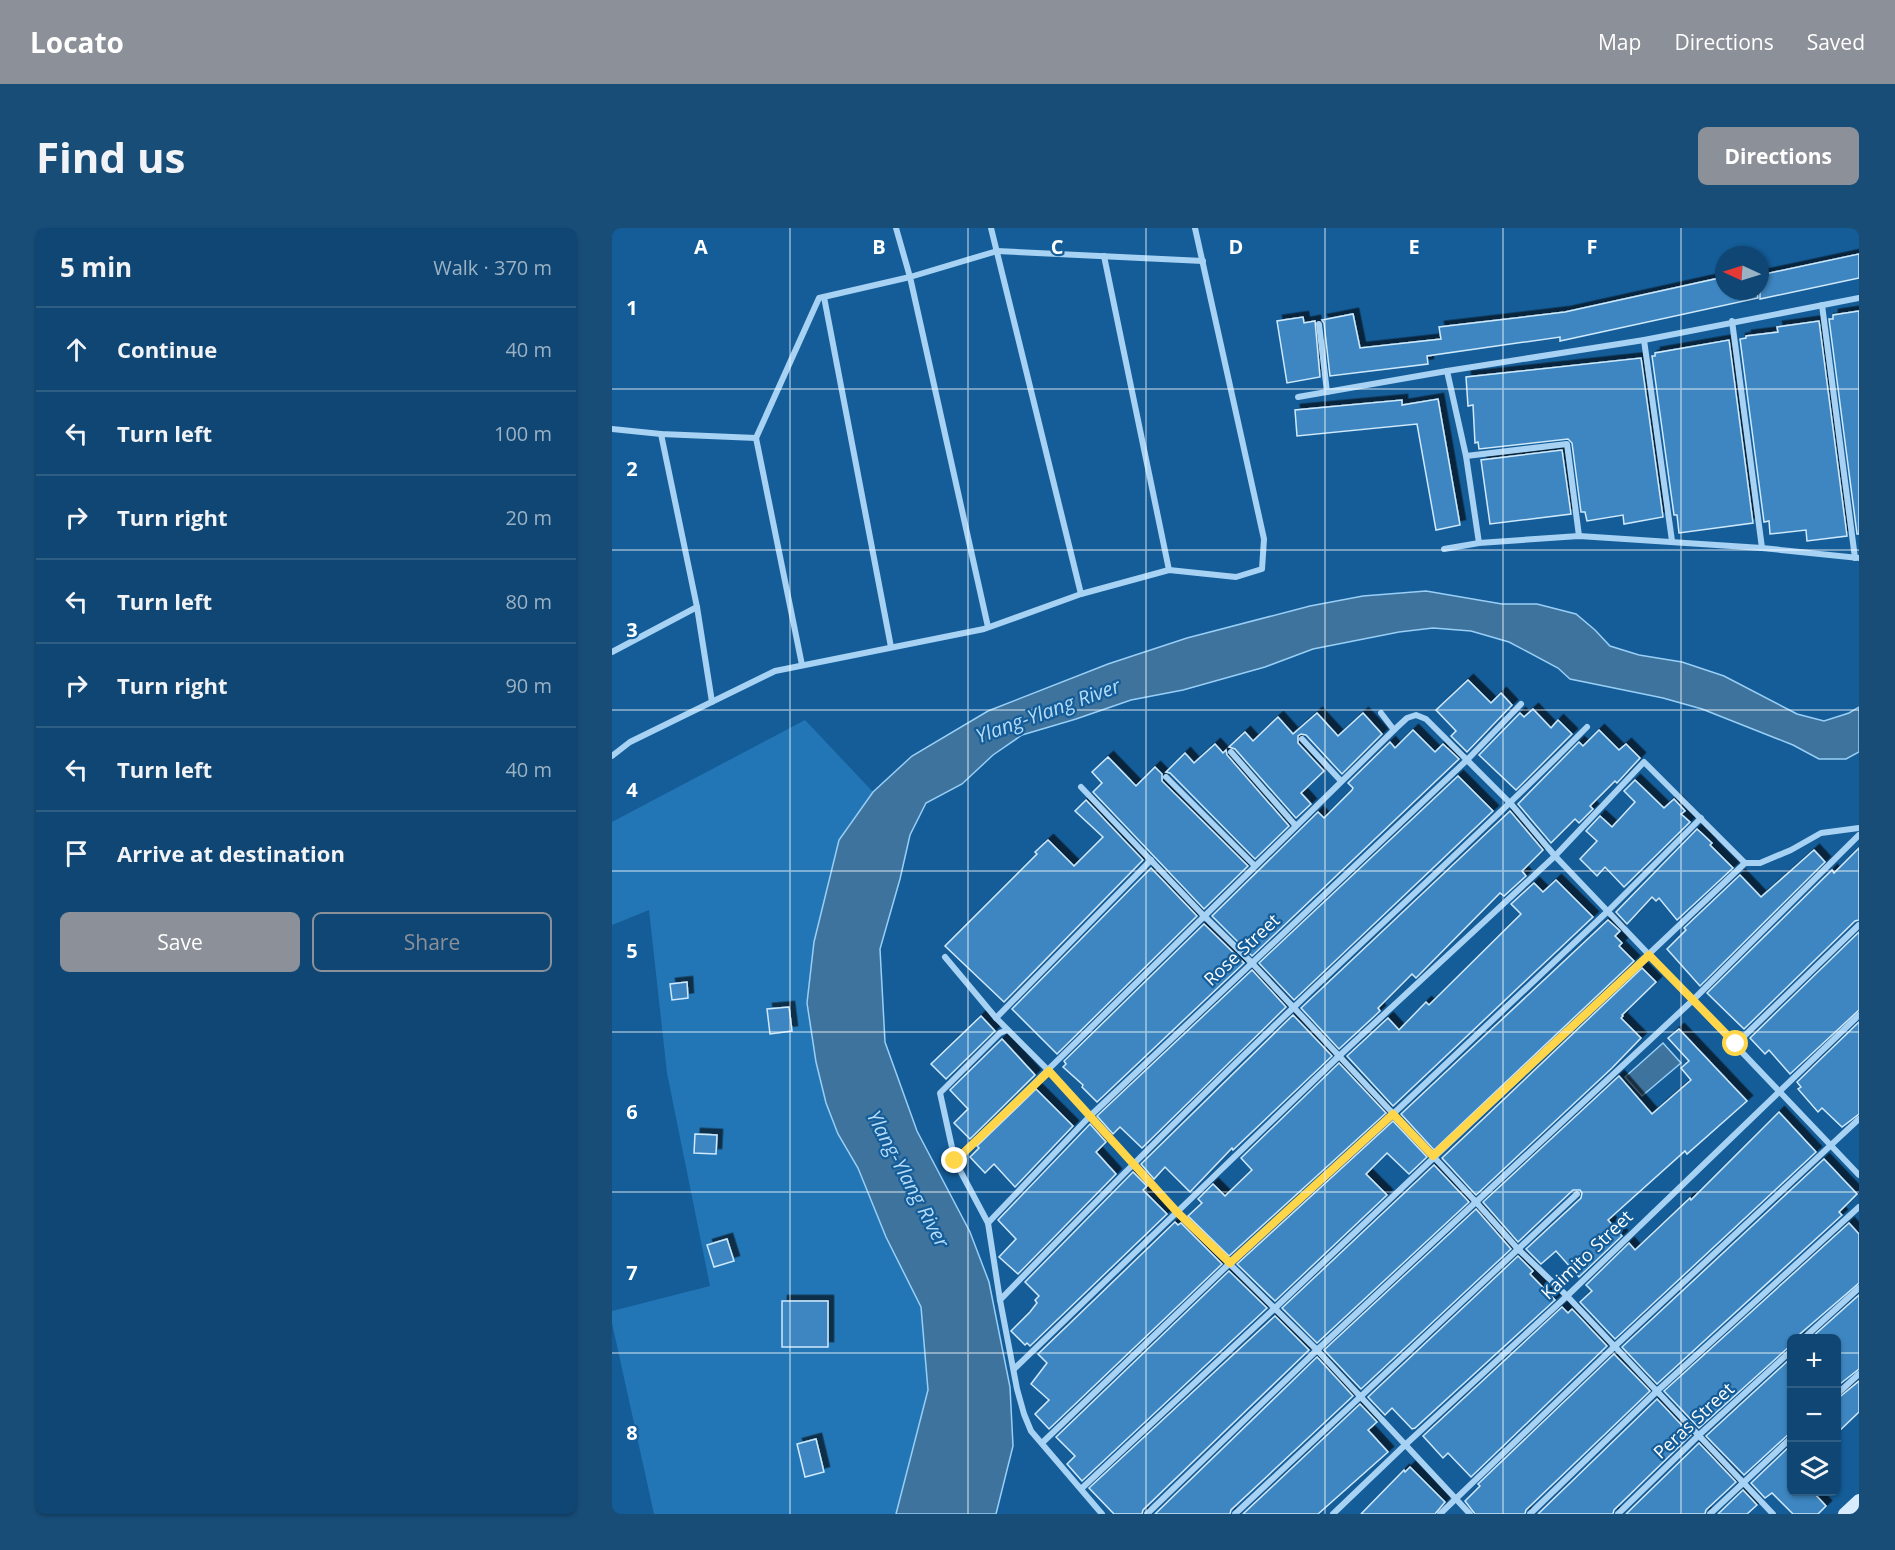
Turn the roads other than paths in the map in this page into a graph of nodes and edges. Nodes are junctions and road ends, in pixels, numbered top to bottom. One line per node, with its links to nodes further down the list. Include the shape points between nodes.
1 (896, 228): 7 (street)
2 (991, 228): 4 (street)
3 (1195, 228): 6 (street)
4 (997, 251): 5 (street); 7 (street); 28 (street)
5 (1104, 256): 6 (street); 27 (street)
6 (1203, 261): 27 (street, via 1264,538 1262,568 1236,577)
7 (910, 277): 8 (street); 30 (street)
8 (824, 297): 19 (street, via 819,298); 31 (street)
9 (1859, 298): 10 (street)
10 (1822, 305): 11 (street); 26 (street)
11 (1732, 321): 13 (street); 24 (street)
12 (1319, 324): 15 (street)
13 (1644, 340): 14 (street); 22 (street)
14 (1447, 371): 15 (street); 20 (street)
15 (1328, 392): 16 (street)
16 (1298, 397)
17 (612, 429): 18 (street)
18 (661, 434): 19 (street); 29 (street)
19 (756, 438): 33 (street)
20 (1466, 456): 21 (street, via 1567,444); 23 (street)
21 (1579, 536): 22 (street); 23 (street)
22 (1672, 541): 24 (street)
23 (1479, 543): 25 (street)
24 (1762, 548): 26 (street)
25 (1444, 549)
26 (1857, 558)
27 (1169, 570): 28 (street)
28 (1081, 594): 30 (street)
29 (697, 607): 32 (street); 34 (street)
30 (988, 627): 31 (street)
31 (891, 648): 33 (street)
32 (612, 652)
33 (802, 665): 34 (street, via 775,671)
34 (712, 702): 41 (street, via 630,742)
35 (1521, 704): 42 (street, Rose Street)
36 (1381, 713): 38 (street)
37 (1587, 727): 46 (street)
38 (1394, 730): 42 (street, via 1407,718 1426,718); 44 (street)
39 (1302, 739): 44 (street)
40 (1231, 752): 48 (street)
41 (612, 756)
42 (1468, 759): 46 (street); 60 (street, Rose Street)
43 (1166, 777): 54 (street)
44 (1341, 781): 48 (street)
45 (1081, 787): 52 (street)
46 (1511, 804): 51 (street); 62 (street)
47 (1701, 818): 51 (street, via 1644,762); 53 (street); 55 (street)
48 (1296, 826): 54 (street)
49 (1859, 828): 53 (street, via 1821,833 1760,863)
50 (1859, 835): 61 (street)
51 (1555, 856): 55 (street); 67 (street)
52 (1151, 860): 56 (street); 64 (street)
53 (1745, 863): 58 (street)
54 (1255, 866): 56 (street)
55 (1609, 910): 58 (street); 70 (street)
56 (1204, 916): 60 (street); 68 (street)
57 (1859, 926): 66 (street)
58 (1649, 955): 61 (street); 74 (street)
59 (945, 957): 64 (street)
60 (1251, 962): 62 (street); 71 (street, Rose Street)
61 (1693, 1000): 66 (street); 79 (street)
62 (1292, 1008): 67 (street); 76 (street)
63 (1859, 1014): 69 (street, Kaimito Street)
64 (996, 1018): 65 (street)
65 (1007, 1030): 68 (street); 75 (street, via 940,1093)
66 (1736, 1044): 69 (street)
67 (1338, 1057): 70 (street); 81 (street)
68 (1049, 1071): 71 (street); 75 (street)
69 (1780, 1091): 73 (street); 86 (street, Kaimito Street)
70 (1393, 1114): 74 (street); 84 (street)
71 (1089, 1117): 76 (street); 82 (street, Rose Street)
72 (1859, 1119): 73 (street)
73 (1831, 1146): 77 (street); 90 (street)
74 (1433, 1156): 79 (street); 88 (street)
75 (955, 1161): 82 (street)
76 (1132, 1163): 81 (street); 87 (street)
77 (1859, 1175)
78 (1577, 1194): 83 (street)
79 (1476, 1202): 83 (street); 91 (street)
80 (1859, 1207): 96 (street)
81 (1177, 1212): 84 (street); 93 (street)
82 (988, 1223): 87 (street)
83 (1517, 1248): 86 (street); 97 (street)
84 (1230, 1263): 88 (street); 100 (street)
85 (1859, 1288): 89 (street)
86 (1567, 1296): 90 (street); 101 (street, Kaimito Street)
87 (1000, 1300): 93 (street)
88 (1274, 1309): 91 (street); 103 (street)
89 (1808, 1334)
90 (1614, 1347): 96 (street); 104 (street)
91 (1317, 1350): 97 (street); 107 (street)
92 (1787, 1354): 98 (street, Peras Street)
93 (1014, 1369): 100 (street, via 1024,1414 1031,1431)
94 (1859, 1374): 95 (street)
95 (1841, 1390)
96 (1657, 1391): 98 (street); 112 (street)
97 (1361, 1396): 101 (street); 108 (street)
98 (1699, 1435): 102 (street); 113 (street, Peras Street)
99 (1787, 1441): 102 (street)
100 (1042, 1443): 103 (street)
101 (1405, 1445): 104 (street); 109 (street, Kaimito Street)
102 (1742, 1483): 114 (street); 115 (street)
103 (1081, 1489): 106 (street)
104 (1456, 1499): 110 (street); 111 (street)
105 (1859, 1500): 116 (street)
106 (1102, 1514)
107 (1147, 1514)
108 (1235, 1514)
109 (1333, 1514)
110 (1440, 1514)
111 (1470, 1514)
112 (1530, 1514)
113 (1618, 1514)
114 (1710, 1514)
115 (1773, 1514)
116 (1844, 1514)

